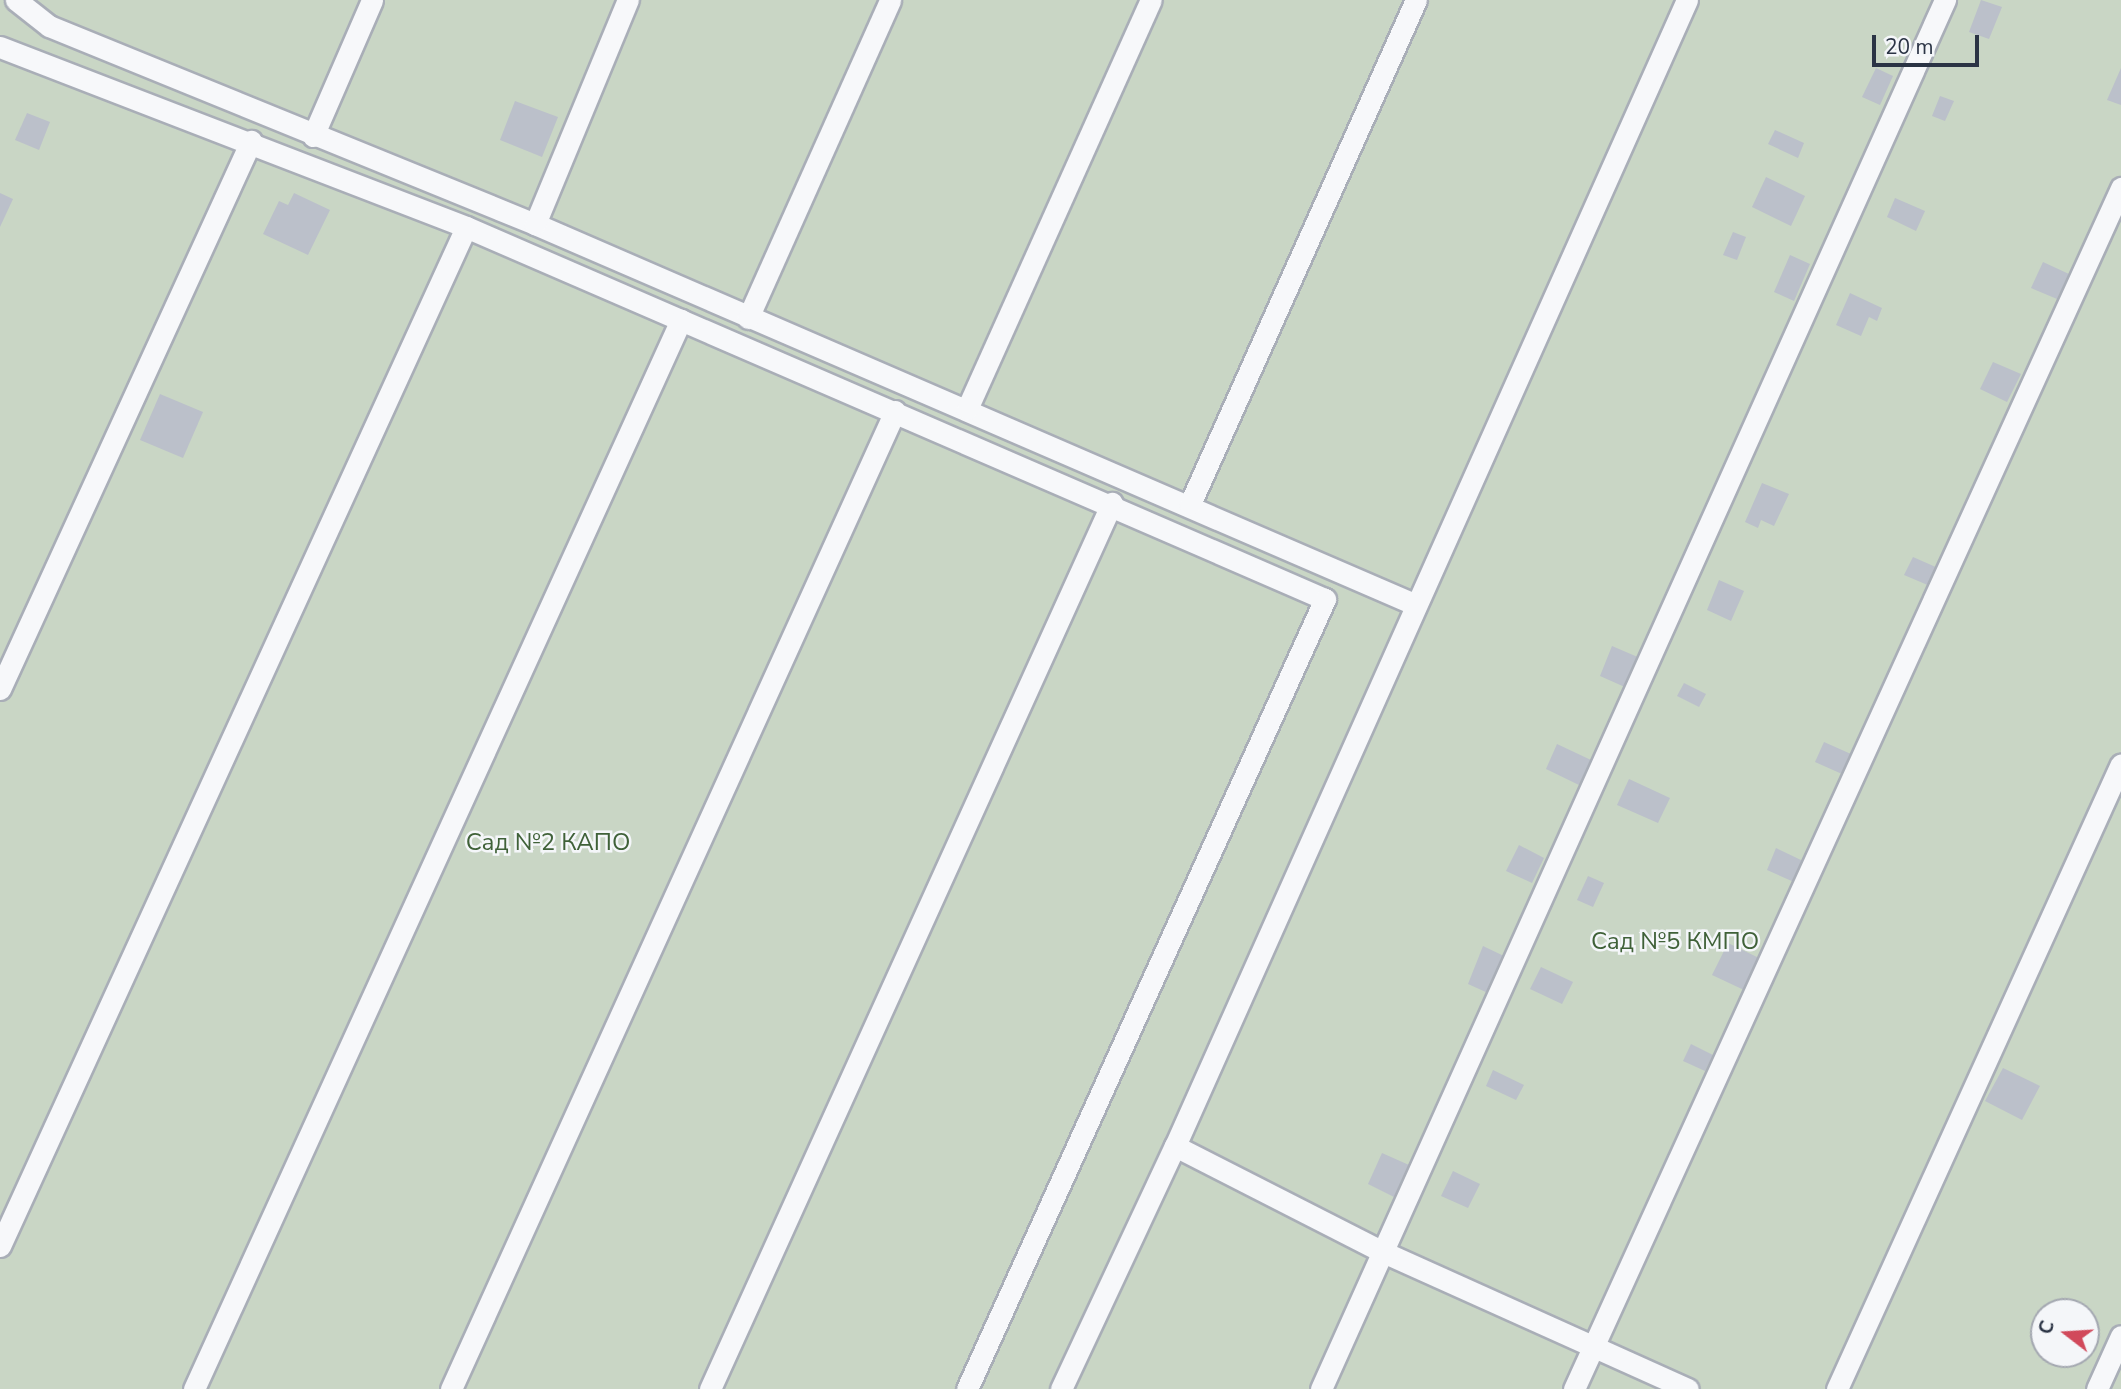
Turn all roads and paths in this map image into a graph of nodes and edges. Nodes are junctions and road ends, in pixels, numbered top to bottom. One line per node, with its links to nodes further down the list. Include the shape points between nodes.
1 (16, 0): 10 (lane, via 49,26)
2 (372, 0): 10 (lane)
3 (628, 0): 13 (lane)
4 (890, 0): 15 (lane)
5 (1151, 0): 17 (lane)
6 (1416, 0): 20 (lane)
7 (1687, 0): 21 (lane)
8 (1945, 0): 26 (lane)
9 (0, 47): 11 (lane)
10 (313, 136): 13 (lane)
11 (251, 141): 14 (lane); 22 (lane)
12 (2121, 188): 28 (lane)
13 (535, 224): 15 (lane)
14 (466, 227): 16 (lane); 25 (lane)
15 (748, 318): 17 (lane)
16 (681, 320): 18 (lane); 29 (lane)
17 (967, 409): 20 (lane)
18 (895, 411): 19 (lane); 30 (lane)
19 (1112, 503): 31 (lane); 32 (lane, via 1325,599)
20 (1190, 503): 21 (lane)
21 (1414, 604): 24 (lane)
22 (0, 689)
23 (2121, 764): 37 (lane)
24 (1175, 1146): 26 (lane); 33 (lane)
25 (0, 1246)
26 (1383, 1252): 28 (lane); 34 (lane)
27 (2121, 1336): 38 (lane)
28 (1593, 1346): 35 (lane); 36 (lane)
29 (194, 1389)
30 (451, 1389)
31 (710, 1389)
32 (967, 1389)
33 (1061, 1389)
34 (1321, 1389)
35 (1574, 1389)
36 (1688, 1389)
37 (1838, 1389)
38 (2097, 1389)

